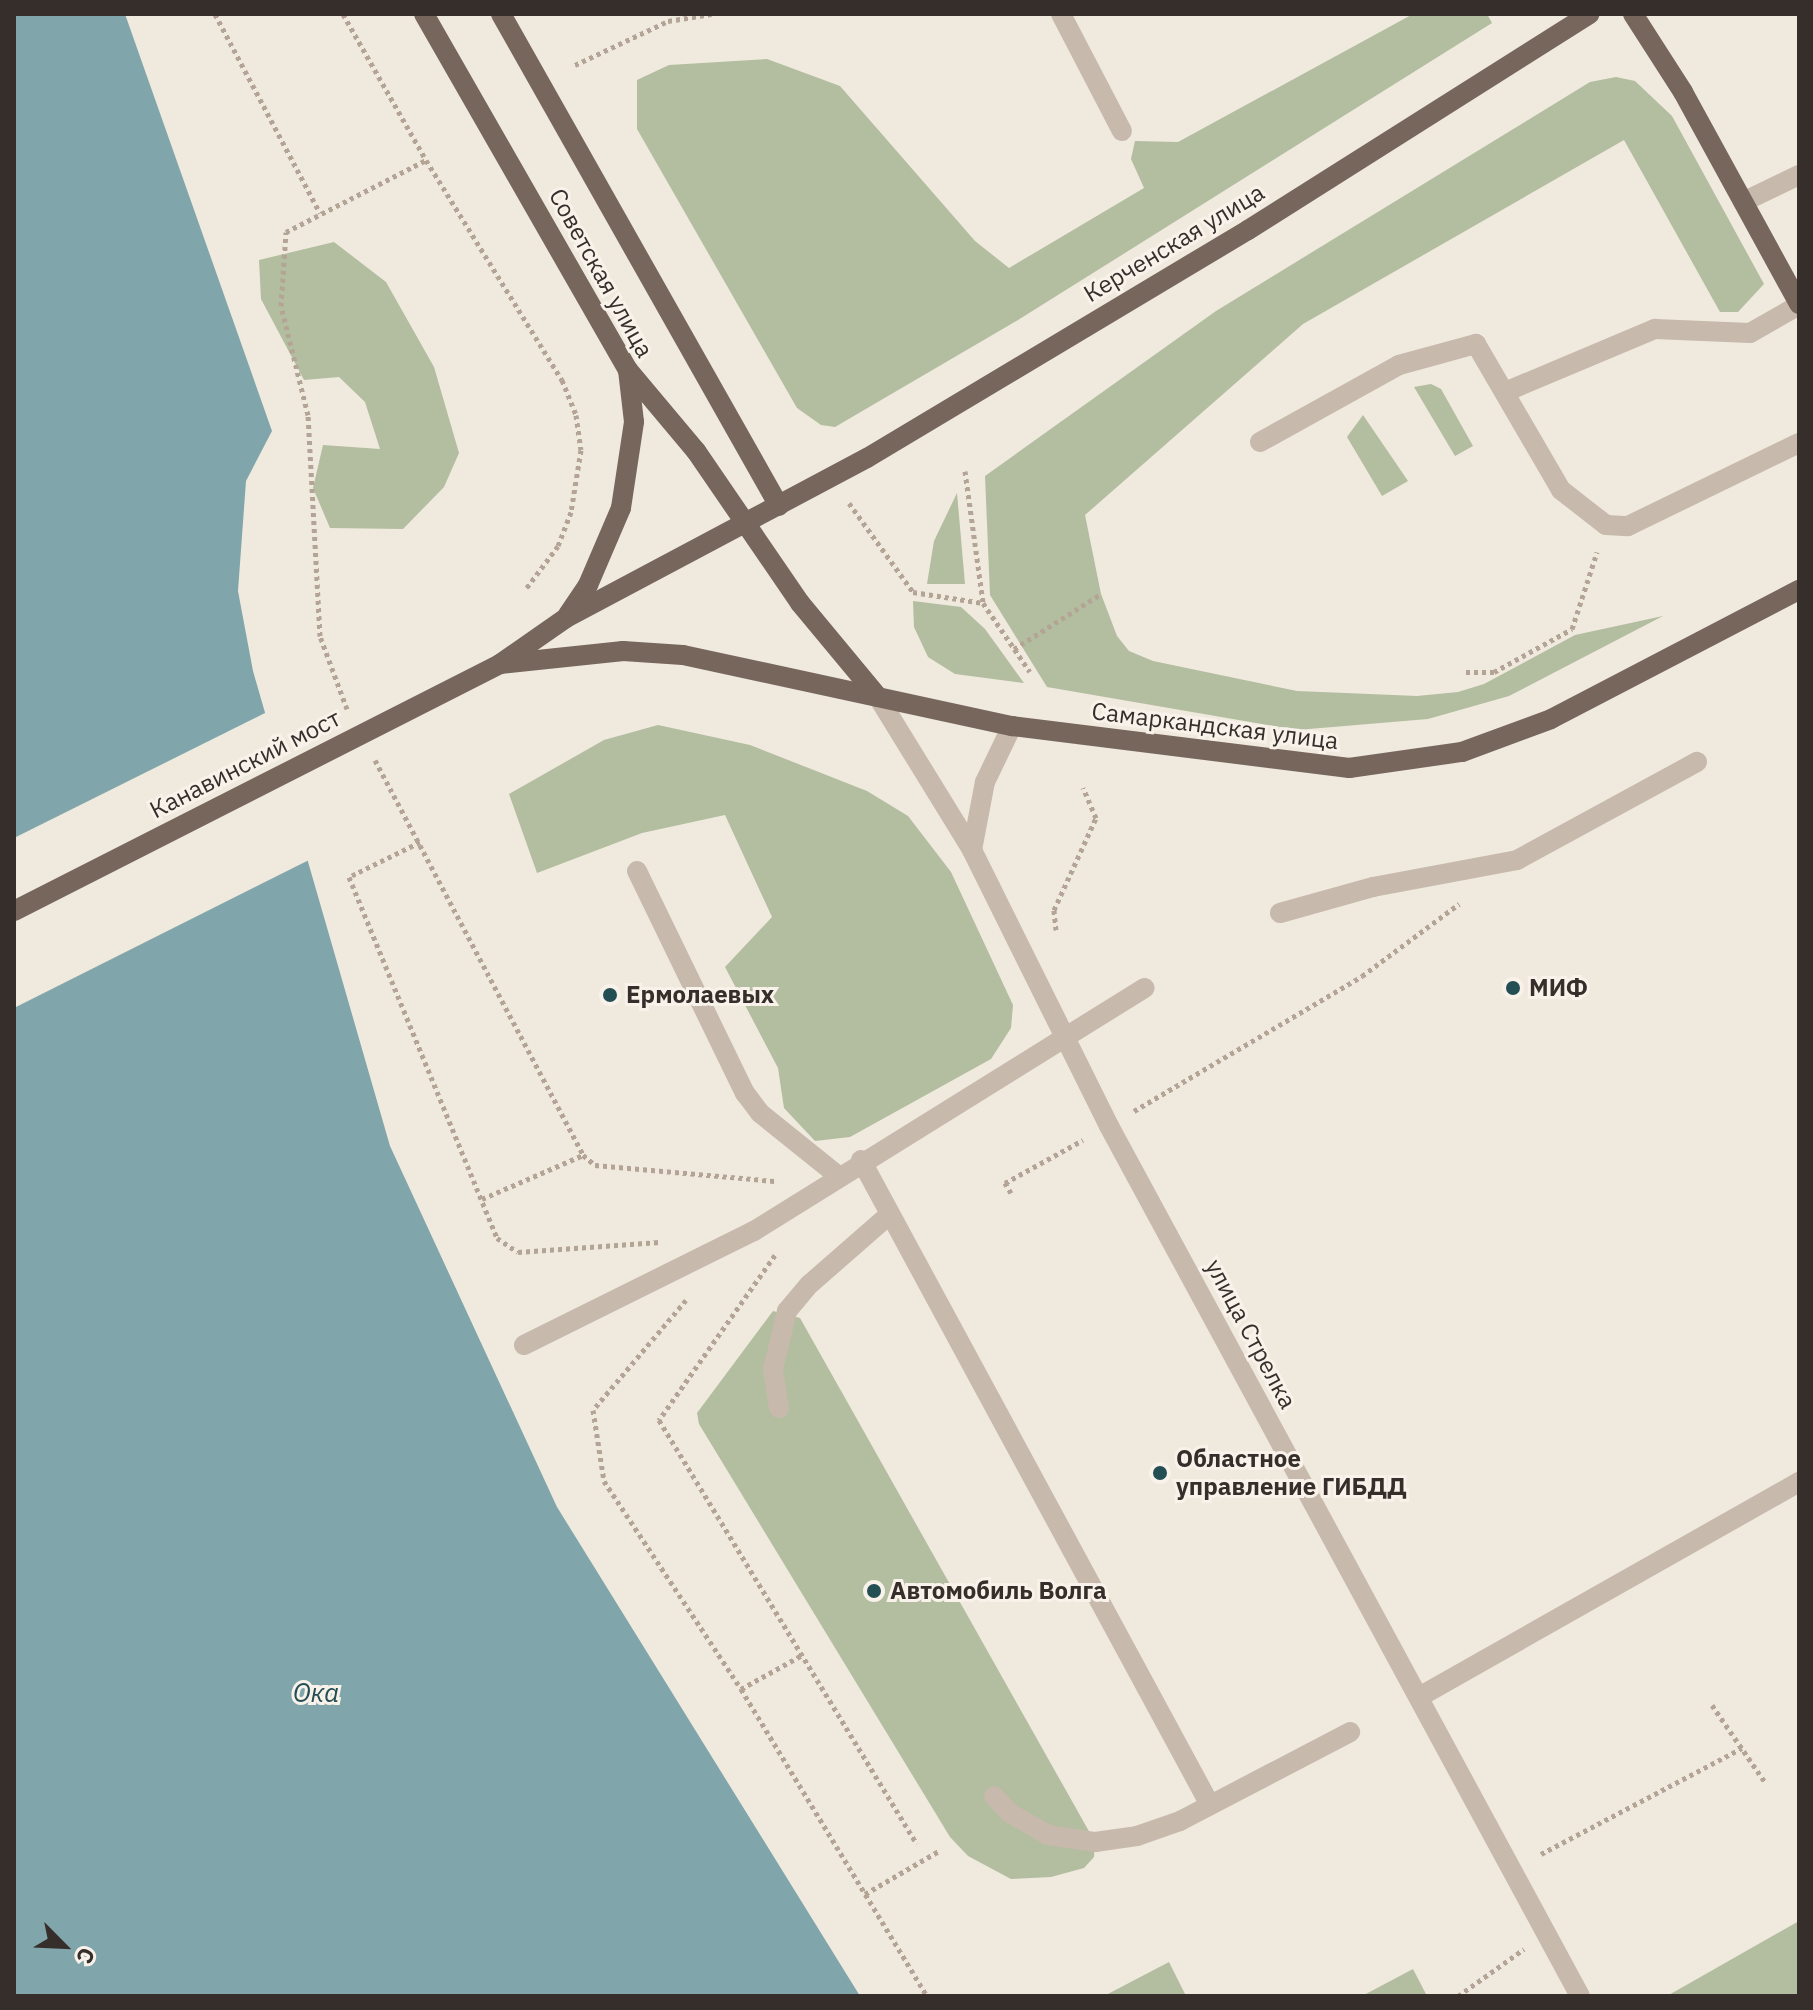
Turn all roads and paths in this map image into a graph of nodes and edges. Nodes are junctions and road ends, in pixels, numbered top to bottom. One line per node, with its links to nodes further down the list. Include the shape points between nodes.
1 (215, 14): 14 (path)
2 (343, 14): 11 (path)
3 (424, 14): 16 (main road, Советская улица)
4 (501, 14): 22 (main road, Советская улица)
5 (711, 14): 9 (path, via 668,21)
6 (1061, 14): 10 (street)
7 (1590, 14): 22 (main road, Керченская улица, via 1248,230)
8 (1633, 14): 13 (main road)
9 (575, 65)
10 (1122, 131)
11 (426, 160): 14 (path); 25 (path, via 562,380 576,415 581,450 571,512 558,546)
12 (1799, 175): 13 (street)
13 (1743, 202): 15 (main road)
14 (320, 213): 35 (path, via 286,232 281,306 308,415 320,636)
15 (1799, 305): 17 (street, via 1750,333 1655,329)
16 (628, 370): 23 (main road, via 696,451); 29 (main road, Советская улица, via 634,422 621,508 588,585)
17 (1505, 392): 18 (street, via 1476,344 1399,365); 24 (street, via 1561,490)
18 (1260, 442)
19 (1799, 443): 24 (street, via 1628,526)
20 (965, 471): 28 (path)
21 (849, 503): 28 (path, via 913,592)
22 (779, 506): 23 (main road, Керченская улица)
23 (742, 525): 29 (main road, Керченская улица); 34 (main road)
24 (1606, 525): 33 (path, via 1572,629 1494,672)
25 (525, 590)
26 (1799, 590): 36 (main road, Самаркандская улица, via 1551,719 1462,752 1349,768)
27 (1101, 594): 30 (path)
28 (983, 603): 30 (path)
29 (566, 618): 31 (main road)
30 (1013, 649): 32 (path)
31 (500, 664): 34 (main road, Самаркандская улица, via 623,651 683,655); 44 (main road, Канавинский мост)
32 (1030, 672)
33 (1466, 672)
34 (878, 697): 36 (main road, Самаркандская улица); 41 (street, улица Стрелка)
35 (350, 714)
36 (1012, 726): 41 (street, via 985,782)
37 (372, 755): 40 (path)
38 (1697, 762): 45 (street, via 1517,860 1373,887)
39 (1083, 788): 46 (path, via 1096,818 1054,910)
40 (420, 842): 51 (path); 56 (path, via 349,877)
41 (972, 850): 48 (street, улица Стрелка)
42 (637, 871): 53 (street, via 745,1093 760,1113)
43 (1469, 896): 49 (path, via 1362,976)
44 (14, 911)
45 (1280, 913)
46 (1056, 930)
47 (1144, 988): 48 (street)
48 (1066, 1036): 50 (street, улица Стрелка); 52 (street)
49 (1138, 1109)
50 (1109, 1126): 55 (path, via 1005,1183); 66 (street, улица Стрелка)
51 (583, 1155): 53 (path, via 595,1165 774,1181); 56 (path)
52 (861, 1160): 54 (street); 57 (street)
53 (820, 1163): 54 (street)
54 (837, 1175): 61 (street, via 754,1231)
55 (1011, 1193)
56 (482, 1199): 58 (path, via 497,1238 518,1252)
57 (890, 1214): 62 (street, via 787,1311 773,1369); 72 (street)
58 (677, 1240)
59 (779, 1250): 64 (path, via 659,1420)
60 (692, 1294): 65 (path, via 593,1410 604,1481)
61 (524, 1345)
62 (779, 1408)
63 (1799, 1482): 66 (street)
64 (802, 1655): 65 (path); 73 (path)
65 (741, 1689): 76 (path)
66 (1419, 1697): 80 (street, улица Стрелка)
67 (1712, 1705): 69 (path)
68 (1350, 1732): 72 (street)
69 (1742, 1748): 70 (path); 75 (path)
70 (1765, 1782)
71 (994, 1796): 72 (street, via 1010,1813 1048,1835 1081,1841 1137,1836)
72 (1210, 1805)
73 (917, 1844)
74 (939, 1851): 76 (path)
75 (1541, 1854)
76 (865, 1894): 78 (path)
77 (1524, 1949): 79 (path)
78 (927, 1996)
79 (1458, 1996)
80 (1580, 1996)

